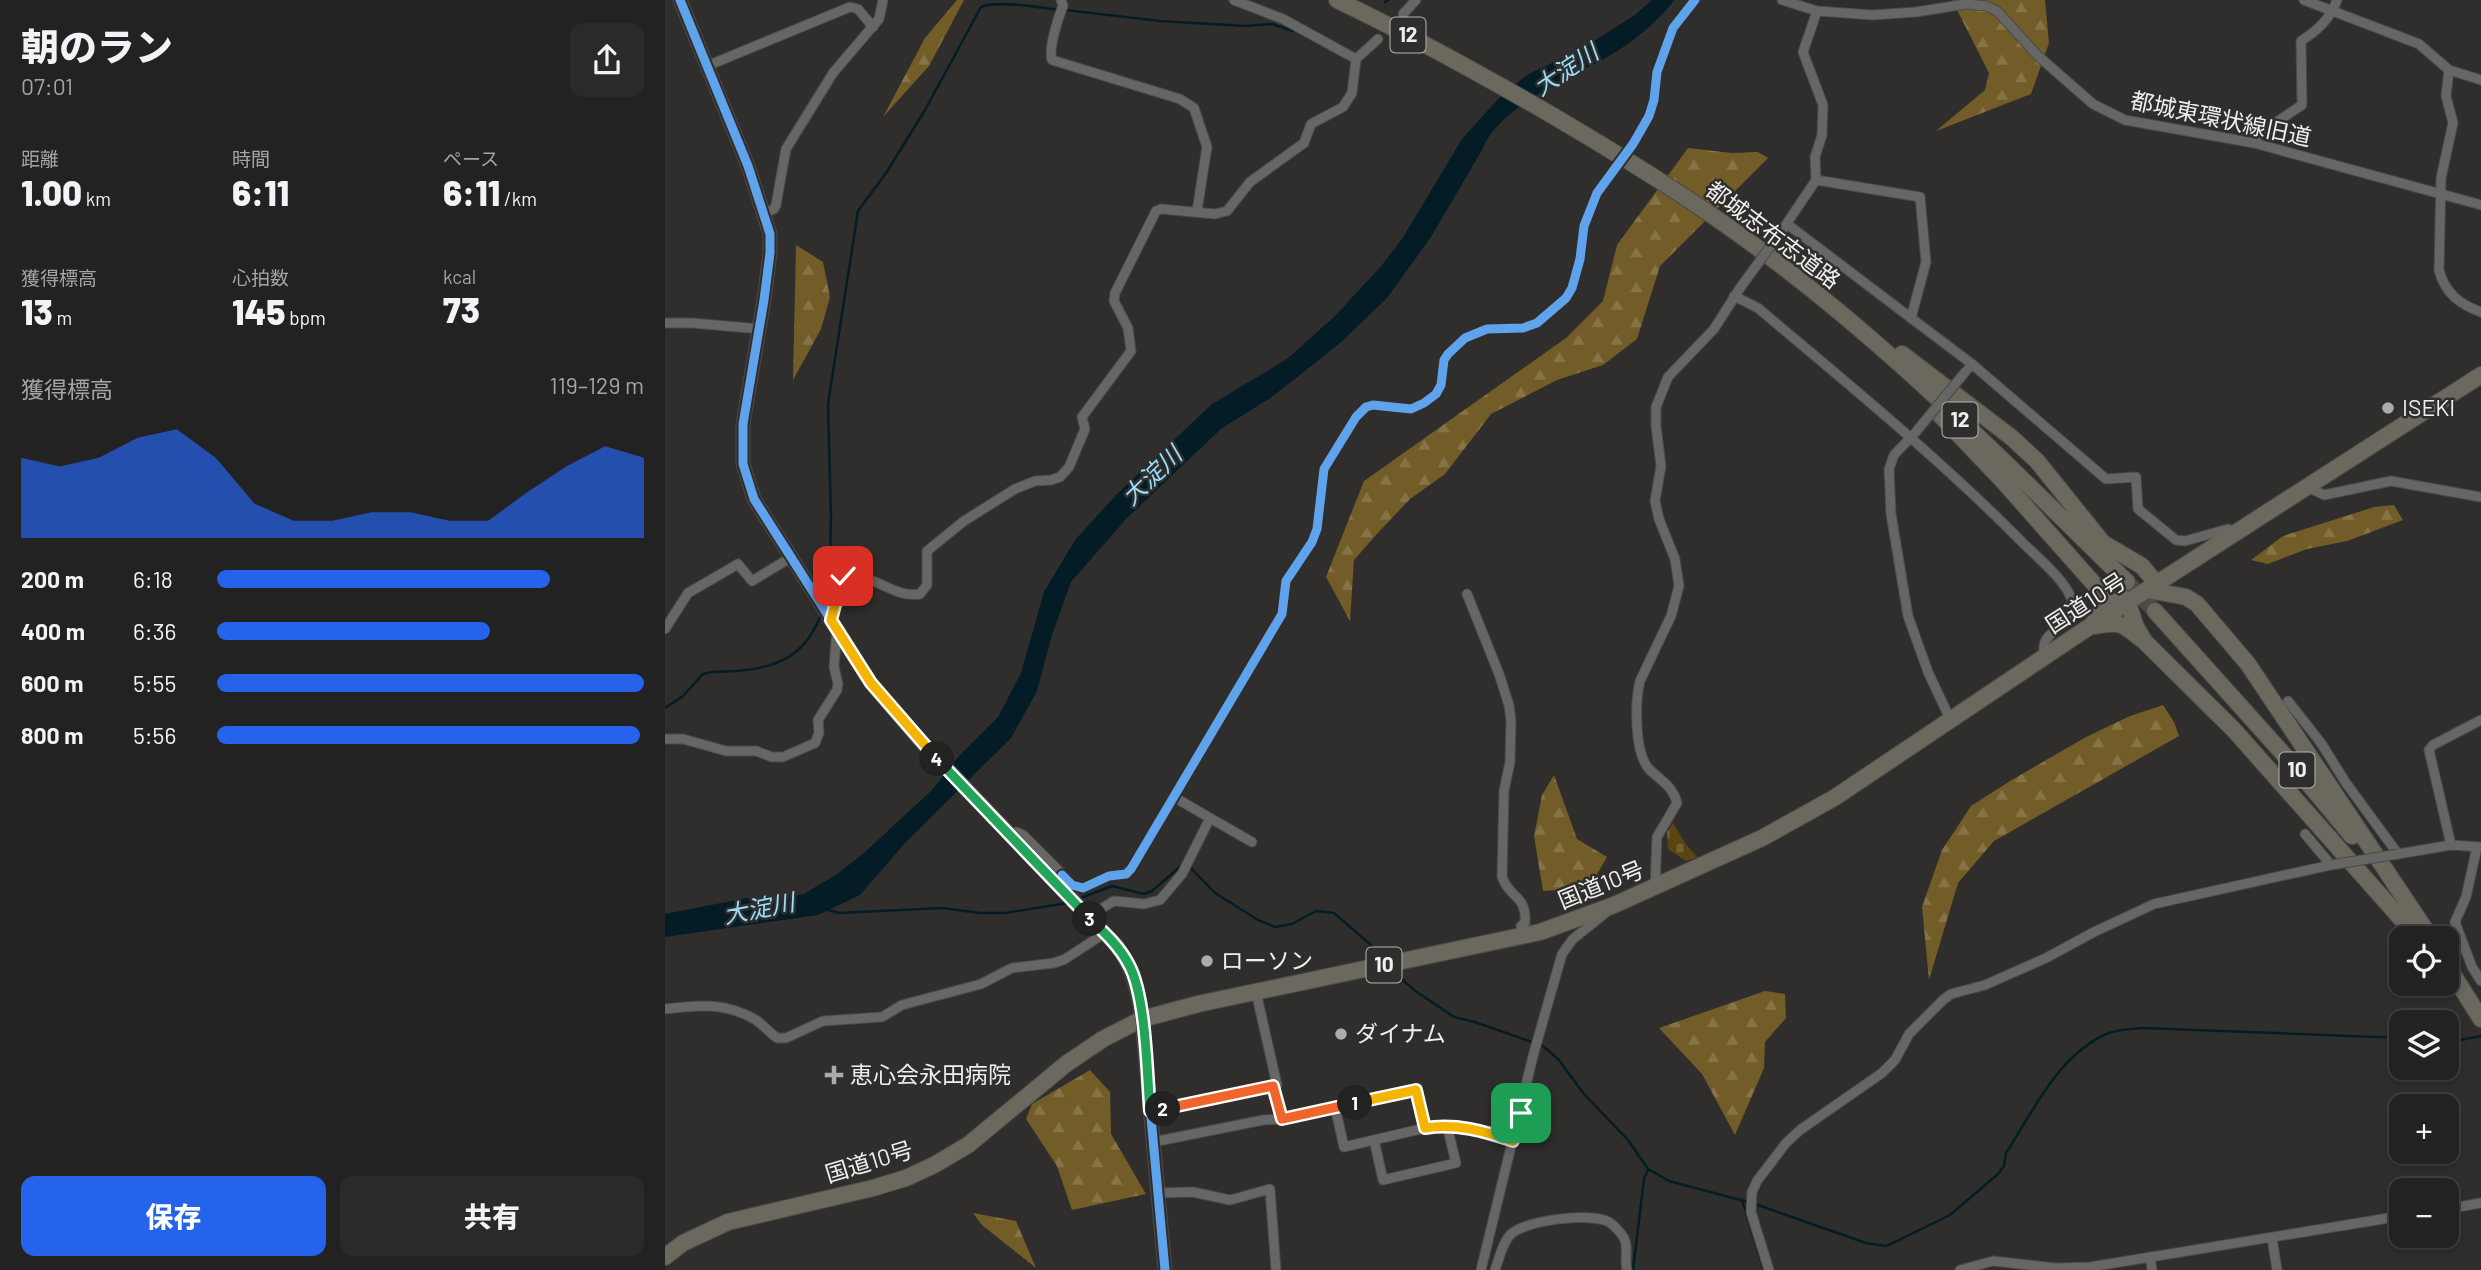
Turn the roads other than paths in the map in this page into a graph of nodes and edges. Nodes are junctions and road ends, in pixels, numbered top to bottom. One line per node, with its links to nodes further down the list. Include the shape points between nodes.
1 (680, 0): 17 (street)
2 (883, 0): 14 (street)
3 (1061, 0): 26 (street, via 1052,60 1189,102 1194,108 1206,147)
4 (1234, 0): 16 (street, via 1283,19)
5 (1337, 0): 29 (highway, 都城志布志道路 / 12, via 1570,126 1725,223)
6 (1416, 0): 13 (street)
7 (1695, 0): 21 (street, via 1673,28 1657,72 1649,116)
8 (1781, 0): 11 (street, 都城東環状線旧道)
9 (2304, 0): 12 (street)
10 (2337, 0): 12 (street)
11 (1817, 11): 20 (street, 都城東環状線旧道, via 1873,15 1966,4 1986,6 1997,10 2037,55 2107,112 2125,120); 23 (street, via 1803,52 1824,117 1815,157)
12 (2333, 11): 18 (street, via 2419,44); 20 (street, via 2320,28 2301,41 2302,105 2260,133)
13 (1403, 14)
14 (873, 27): 17 (street, via 858,9 850,7); 27 (street, via 833,73 786,149 776,205)
15 (1378, 39): 16 (street)
16 (1356, 59): 26 (street, via 1352,93 1343,107 1311,124 1304,143 1249,182 1227,211)
17 (707, 66): 27 (street)
18 (2449, 70): 19 (street); 24 (street, via 2447,96 2453,123 2441,178)
19 (2481, 80)
20 (2254, 143): 24 (street, 都城東環状線旧道)
21 (1633, 144)
22 (1612, 173): 61 (street, via 1597,192 1584,226 1580,259 1566,298 1537,323 1487,329 1465,338 1444,360 1436,394 1411,409 1366,407 1343,434 1324,469 1312,542 1286,581 1282,614)
23 (1816, 180): 28 (street); 32 (street, via 1920,197 1926,262)
24 (2442, 195): 25 (street, 都城東環状線旧道); 31 (street, via 2439,250 2443,284 2451,296)
25 (2481, 205)
26 (1197, 211): 52 (street, via 1161,209 1150,220 1115,293 1131,351 1082,417 1085,429 1079,446 1060,477 1015,489 927,551 927,585 920,594 903,593 866,576 843,576)
27 (765, 213): 34 (street, via 770,253)
28 (1785, 226): 30 (street, bridge); 32 (street)
29 (1784, 268): 42 (highway, via 1871,328 2011,437 2037,461 2103,542); 45 (highway, 都城志布志道路 / 12, via 1923,386); 46 (highway, via 1906,381)
30 (1737, 292): 37 (street); 70 (street, via 1714,329 1668,377 1656,407 1661,466 1655,501 1679,586 1638,692 1639,746 1648,767 1670,787 1677,803 1657,837)
31 (2481, 312)
32 (1912, 318): 35 (street)
33 (665, 323): 34 (street)
34 (759, 329): 41 (street, via 743,424 743,464 754,499)
35 (1969, 367): 37 (street, bridge); 40 (street, via 2106,479 2136,477 2138,509 2176,540 2228,529)
36 (2481, 375): 38 (highway, 国道10号 / 10)
37 (1913, 435): 56 (street, via 2049,569 2072,598 2067,620 2046,640); 59 (street, via 1894,455 1889,470 1891,514 1908,616)
38 (2308, 487): 39 (street, via 2324,495 2391,481); 40 (highway, 国道10号 / 10)
39 (2481, 497)
40 (2238, 533): 43 (highway, 国道10号 / 10)
41 (790, 558): 52 (street); 54 (street, via 752,581 739,564 728,570 688,593)
42 (2128, 558): 44 (highway); 47 (highway, via 2142,566)
43 (2199, 558): 44 (highway, 国道10号 / 10); 49 (highway, via 2183,581)
44 (2179, 571): 47 (highway, 国道10号 / 10)
45 (2126, 582)
46 (2095, 585): 50 (highway); 53 (highway, via 2104,603)
47 (2153, 587): 49 (highway); 50 (highway, 国道10号 / 10)
48 (1467, 594): 77 (street, via 1509,705 1512,743 1504,791 1502,877 1526,910)
49 (2192, 601): 75 (highway, via 2248,664)
50 (2128, 603): 53 (highway, 国道10号 / 10); 55 (highway)
51 (2155, 611): 74 (highway, 10, via 2287,758)
52 (829, 616): 60 (street, via 838,690 818,720 815,743 772,757); 64 (street, via 871,683)
53 (2089, 627): 55 (highway, via 2112,622 2124,625); 56 (highway, 国道10号 / 10)
54 (665, 629)
55 (2145, 642): 73 (highway, via 2235,730)
56 (2046, 656): 59 (highway, 国道10号 / 10)
57 (2288, 701): 68 (street)
58 (2481, 720): 66 (street, via 2430,750)
59 (1951, 721): 70 (highway, 国道10号 / 10, via 1802,818)
60 (665, 739)
61 (1174, 797): 62 (street); 64 (street, via 1126,874 1083,888 1072,885 1023,835)
62 (1210, 818): 65 (street); 72 (street, via 1182,874 1160,900 1144,904 1114,901)
63 (2305, 834): 69 (street)
64 (1010, 835): 72 (street)
65 (1252, 842)
66 (2451, 845): 67 (street); 68 (street)
67 (2479, 847): 78 (street, via 2455,922)
68 (2397, 854): 69 (street, bridge)
69 (2331, 865): 106 (street, via 2154,904 1985,985 1951,994 1909,1034 1895,1060 1812,1120 1786,1143 1757,1181 1751,1212)
70 (1655, 888): 71 (highway, 国道10号 / 10)
71 (1614, 905): 77 (highway, 国道10号 / 10); 92 (street, via 1562,954)
72 (1087, 916): 76 (street)
73 (2407, 926)
74 (2421, 926)
75 (2422, 926)
76 (1105, 933): 82 (street, via 1065,959 1012,968 974,987 902,1005 882,1017 823,1021 786,1038 777,1038 759,1022 731,1008); 84 (street, via 1131,967)
77 (1523, 936): 81 (highway, 国道10号 / 10)
78 (2481, 981)
79 (2459, 984): 83 (highway)
80 (2459, 990): 83 (highway)
81 (1256, 992): 84 (highway, 国道10号 / 10); 85 (street, via 1277,1085)
82 (665, 1009)
83 (2478, 1015)
84 (1142, 1019): 87 (street); 99 (highway, 国道10号 / 10, via 1066,1064 968,1145 935,1165 873,1188 729,1222)
85 (1273, 1086): 87 (street); 88 (street)
86 (1335, 1107): 88 (street); 90 (street, via 1416,1090); 91 (street, via 1344,1147)
87 (1150, 1111): 93 (street)
88 (1282, 1119): 93 (street)
89 (1447, 1126): 90 (street); 91 (street, via 1456,1163 1383,1180); 92 (street, via 1477,1129)
90 (1425, 1128): 91 (street)
91 (1374, 1140)
92 (1513, 1141): 103 (street)
93 (1153, 1142): 94 (street)
94 (1157, 1193): 101 (street); 102 (street, via 1193,1192 1230,1200 1270,1189)
95 (2481, 1203): 96 (street)
96 (2459, 1207)
97 (2389, 1218): 98 (street)
98 (2272, 1238): 100 (street); 109 (street)
99 (665, 1256)
100 (2150, 1257): 107 (street, via 2077,1268 1993,1261); 108 (street)
101 (1165, 1270)
102 (1276, 1270)
103 (1481, 1270)
104 (1495, 1270): 105 (street, via 1510,1235 1522,1227 1596,1218 1610,1223 1623,1237)
105 (1627, 1270)
106 (1769, 1270)
107 (1960, 1270)
108 (2151, 1270)
109 (2277, 1270)

